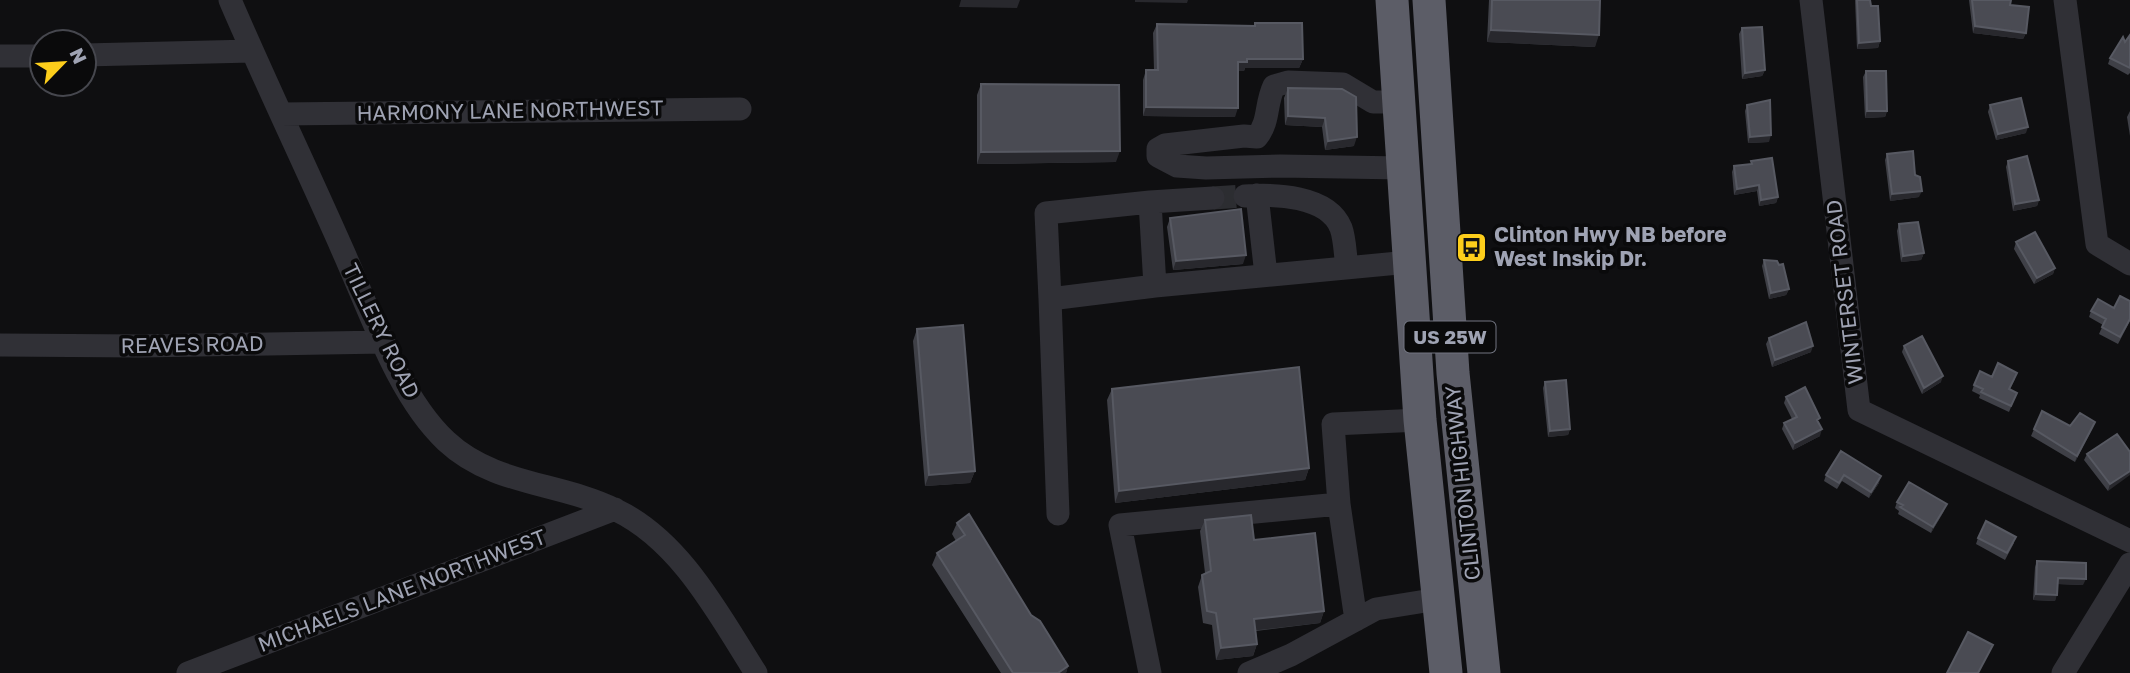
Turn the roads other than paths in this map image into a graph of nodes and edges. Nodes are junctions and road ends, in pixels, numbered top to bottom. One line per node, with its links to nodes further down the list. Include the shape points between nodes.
1 (230, 0): 6 (street, TILLERY ROAD)
2 (1392, 0): 10 (highway, CLINTON HIGHWAY / US 25W)
3 (1429, 0): 11 (highway, CLINTON HIGHWAY / US 25W)
4 (1811, 0): 31 (street, WINTERSET ROAD, via 1859,410)
5 (2065, 0): 18 (street, via 2097,244)
6 (252, 51): 7 (street); 13 (street, TILLERY ROAD)
7 (98, 55)
8 (0, 56): 9 (street)
9 (28, 56)
10 (1399, 102): 11 (highway); 14 (highway, CLINTON HIGHWAY / US 25W); 14 (street, via 1373,102 1343,84 1288,82 1274,86 1266,124 1257,137 1165,145 1158,149 1158,156 1177,166 1206,168)
11 (1435, 103): 26 (highway, CLINTON HIGHWAY / US 25W)
12 (740, 109): 13 (street, HARMONY LANE NORTHWEST)
13 (281, 114): 23 (street, TILLERY ROAD)
14 (1403, 168): 17 (highway, CLINTON HIGHWAY / US 25W)
15 (1213, 198): 16 (street)
16 (1150, 202): 21 (street); 22 (street, via 1046,214)
17 (1409, 262): 19 (street); 25 (highway, CLINTON HIGHWAY / US 25W)
18 (2130, 264)
19 (1347, 267): 20 (street); 20 (street, via 1340,226 1327,211 1301,199 1269,194 1252,196)
20 (1266, 275): 21 (street)
21 (1155, 286): 22 (street)
22 (1050, 299): 30 (street)
23 (384, 342): 24 (street, REAVES ROAD); 29 (street, TILLERY ROAD, via 415,403 462,455 505,477)
24 (0, 345)
25 (1420, 420): 27 (highway, CLINTON HIGHWAY / US 25W); 28 (street, via 1333,424)
26 (1462, 471): 27 (highway); 40 (highway, CLINTON HIGHWAY / US 25W)
27 (1425, 475): 33 (highway, CLINTON HIGHWAY / US 25W)
28 (1339, 504): 34 (street); 37 (street, via 1120,525)
29 (615, 509): 35 (street, MICHAELS LANE NORTHWEST); 36 (street, TILLERY ROAD, via 636,520 683,566)
30 (1058, 514)
31 (2130, 541)
32 (2130, 564): 41 (street)
33 (1438, 599): 34 (street, via 1376,609); 39 (highway, CLINTON HIGHWAY / US 25W)
34 (1356, 620): 38 (street)
35 (188, 673)
36 (756, 673)
37 (1150, 673)
38 (1249, 673)
39 (1446, 673)
40 (1484, 673)
41 (2063, 673)

